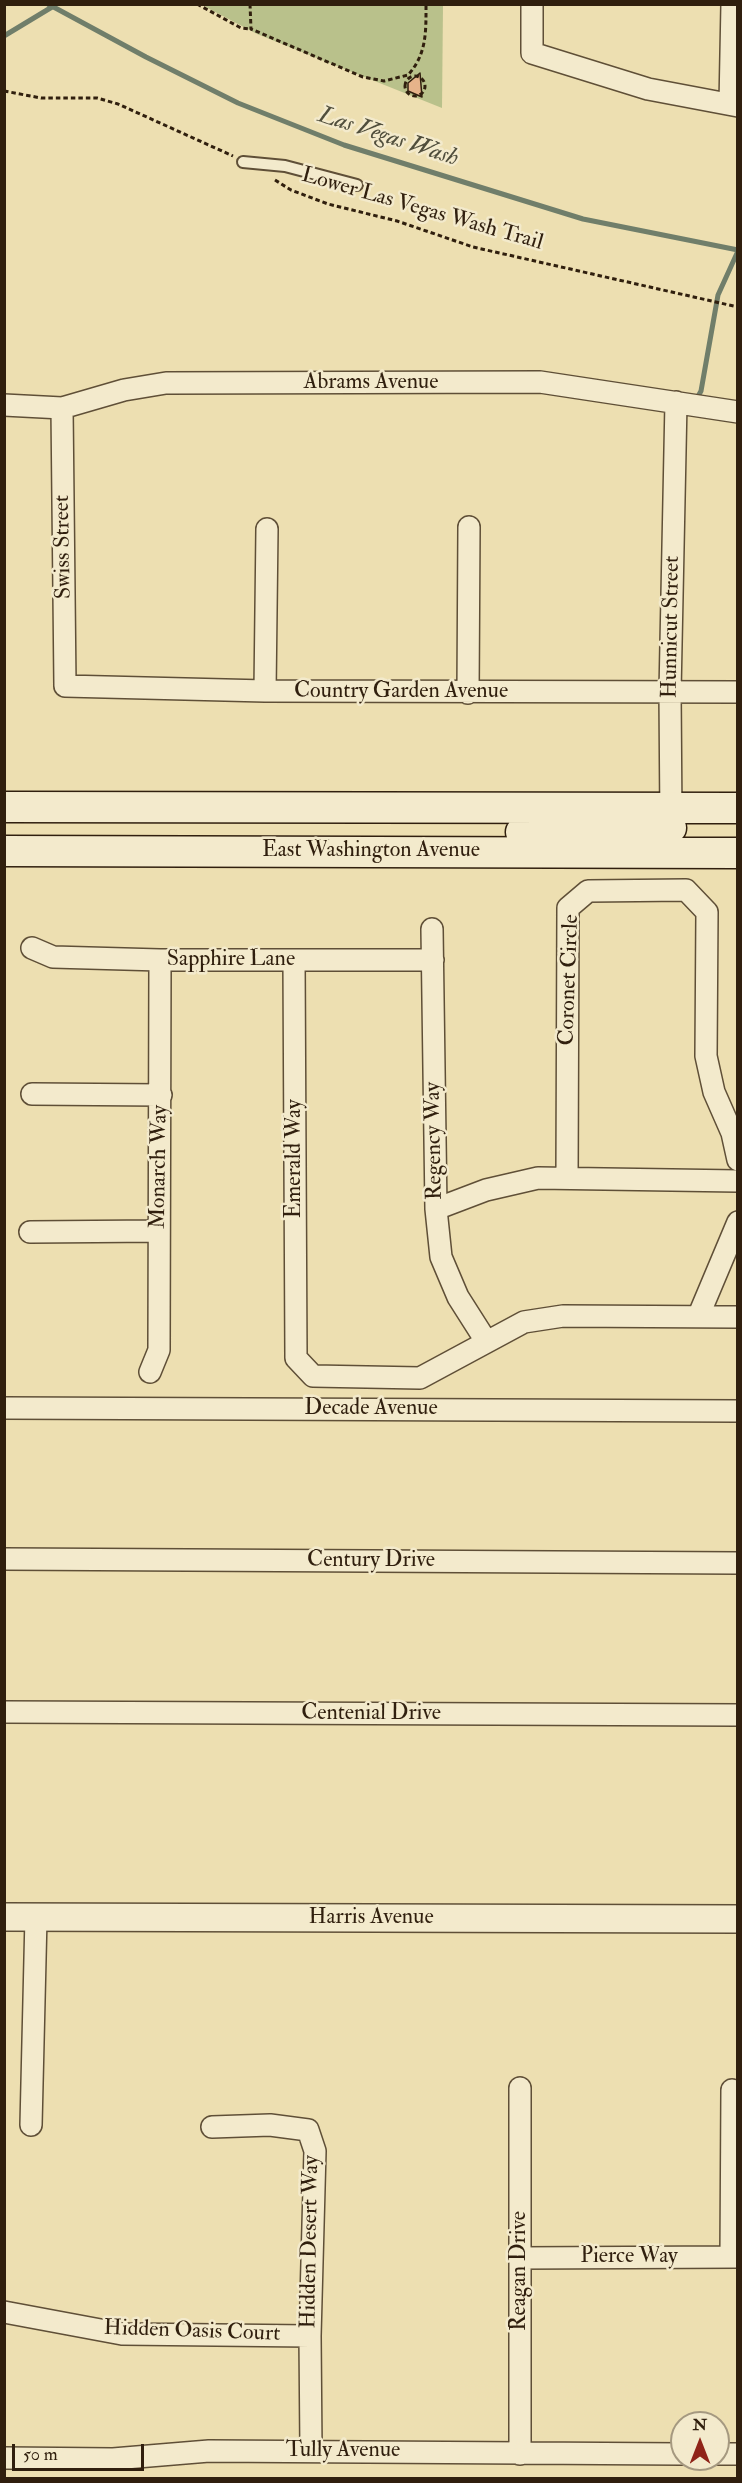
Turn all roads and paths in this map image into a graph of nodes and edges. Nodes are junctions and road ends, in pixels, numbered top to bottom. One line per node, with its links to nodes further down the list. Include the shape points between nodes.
1 (197, 4): 6 (path, via 240,28)
2 (250, 4): 6 (path)
3 (426, 4): 7 (path, via 425,46)
4 (532, 4): 9 (street, via 532,53 648,89)
5 (732, 4): 9 (street)
6 (251, 29): 7 (path, via 363,77 384,81)
7 (409, 76): 7 (path, via 422,78 425,84 417,96 408,92)
8 (4, 91): 10 (path, Lower Las Vegas Wash Trail, via 118,104)
9 (734, 105)
10 (243, 162): 11 (lane, via 285,166); 12 (path, Lower Las Vegas Wash Trail, via 291,190 328,204 397,221 473,247)
11 (357, 185)
12 (738, 307)
13 (676, 402): 15 (street, Abrams Avenue, via 540,382 166,383 124,390); 16 (street, Abrams Avenue); 21 (street, Hunnicut Street)
14 (4, 405): 15 (street, Abrams Avenue)
15 (62, 408): 19 (street, Swiss Street)
16 (738, 412)
17 (469, 527): 23 (street)
18 (267, 529): 20 (street)
19 (65, 686): 20 (street, Country Garden Avenue)
20 (265, 692): 23 (street, Country Garden Avenue)
21 (670, 692): 22 (street, Country Garden Avenue); 23 (street, Country Garden Avenue); 28 (street, Hunnicut Street)
22 (738, 692)
23 (468, 693)
24 (4, 807): 25 (main road, East Washington Avenue)
25 (130, 807): 27 (main road, via 83,822); 28 (main road, East Washington Avenue)
26 (738, 808): 28 (main road, East Washington Avenue)
27 (4, 828)
28 (671, 830): 29 (main road, East Washington Avenue, via 285,851); 30 (main road, East Washington Avenue)
29 (4, 851)
30 (738, 853)
31 (432, 929): 35 (street, Regency Way)
32 (32, 948): 33 (street, Sapphire Lane, via 53,957)
33 (160, 960): 34 (street, Sapphire Lane); 37 (street, Monarch Way)
34 (294, 960): 35 (street, Sapphire Lane); 48 (street, Emerald Way, via 296,1358 313,1376 420,1377)
35 (433, 960): 42 (street, Regency Way)
36 (32, 1094): 37 (street)
37 (160, 1095): 44 (street, Monarch Way)
38 (735, 1132): 39 (street, Coronet Circle); 40 (street, Coronet Circle, via 714,1092 706,1056 707,912 686,890 588,891 568,908)
39 (738, 1160)
40 (567, 1178): 41 (street); 42 (street, via 538,1178 486,1190)
41 (738, 1181)
42 (436, 1209): 48 (street, Regency Way, via 441,1257 458,1297)
43 (738, 1222): 46 (street)
44 (159, 1231): 45 (street); 49 (street, Monarch Way, via 159,1350)
45 (30, 1232)
46 (698, 1317): 47 (street); 48 (street, via 563,1317 524,1322)
47 (738, 1317)
48 (486, 1341)
49 (150, 1372)
50 (4, 1408): 51 (street, Decade Avenue)
51 (738, 1411)
52 (4, 1559): 53 (street, Century Drive)
53 (738, 1563)
54 (4, 1712): 55 (street, Centenial Drive)
55 (738, 1715)
56 (4, 1917): 57 (street, Harris Avenue)
57 (36, 1917): 58 (street, Harris Avenue); 61 (street)
58 (738, 1919)
59 (520, 2088): 64 (street, Reagan Drive)
60 (732, 2090): 63 (street)
61 (31, 2126)
62 (212, 2127): 66 (street, Hidden Desert Way, via 270,2125 308,2130 315,2151)
63 (734, 2257): 64 (street, Pierce Way)
64 (520, 2258): 68 (street, Reagan Drive)
65 (4, 2312): 66 (street, Hidden Oasis Court, via 122,2334)
66 (310, 2336): 67 (street, Hidden Desert Way)
67 (311, 2450): 68 (street, Tully Avenue); 70 (street, Tully Avenue)
68 (520, 2454): 69 (street, Tully Avenue)
69 (670, 2454)
70 (4, 2458)

